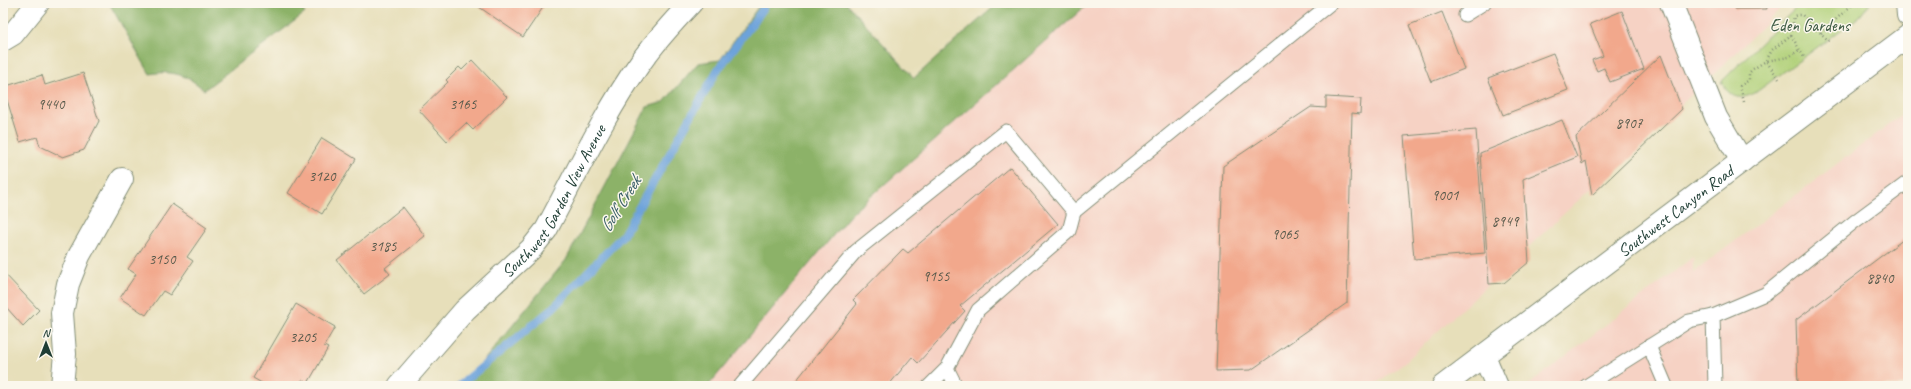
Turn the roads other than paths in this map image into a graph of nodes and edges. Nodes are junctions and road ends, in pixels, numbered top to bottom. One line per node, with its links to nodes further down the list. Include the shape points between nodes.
1 (38, 3): 10 (street, via 13,34)
2 (691, 3): 20 (street, Southwest Garden View Avenue, via 640,63 619,96 546,230 531,249 465,310)
3 (1331, 3): 14 (lane)
4 (1484, 3): 8 (lane)
5 (1671, 3): 11 (street, via 1716,117)
6 (1907, 3): 7 (street)
7 (1908, 15)
8 (1465, 16)
9 (1908, 36): 11 (street, Southwest Canyon Road)
10 (3, 40)
11 (1742, 161): 17 (street, Southwest Canyon Road)
12 (122, 179): 19 (street, via 79,256 68,284 62,313 65,354)
13 (1908, 182): 15 (lane, via 1765,294)
14 (1074, 212): 18 (lane, via 1069,231 978,310); 21 (lane, via 1006,131 856,251)
15 (1713, 316): 16 (lane, via 1689,321); 28 (lane)
16 (1649, 346): 26 (lane); 27 (lane)
17 (1484, 356): 24 (street, Southwest Canyon Road); 25 (street)
18 (947, 368): 22 (lane); 23 (lane)
19 (62, 386)
20 (399, 386)
21 (740, 386)
22 (929, 386)
23 (956, 386)
24 (1443, 386)
25 (1497, 386)
26 (1586, 386)
27 (1666, 386)
28 (1715, 386)

